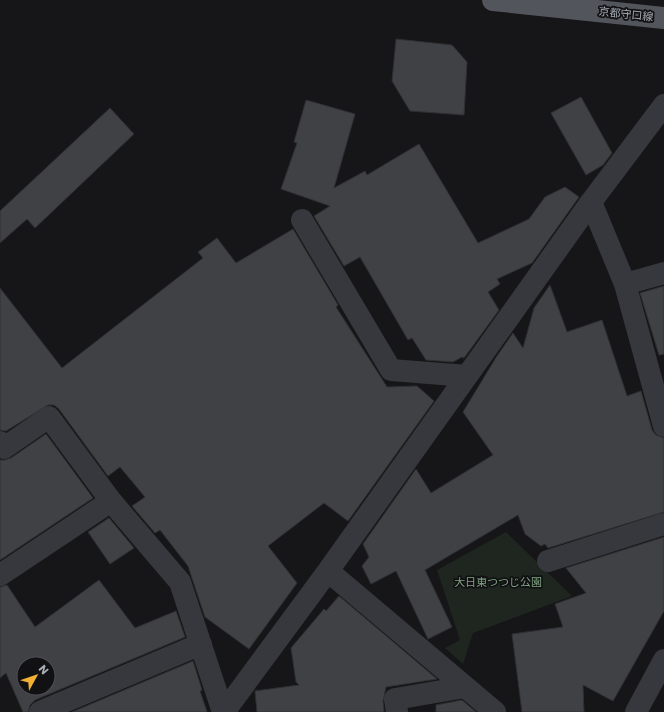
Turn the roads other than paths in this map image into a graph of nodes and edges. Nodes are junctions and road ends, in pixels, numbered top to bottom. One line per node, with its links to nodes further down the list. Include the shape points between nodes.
1 (493, 0): 2 (main road, 京都守口線)
2 (664, 18)
3 (664, 105): 4 (street)
4 (591, 202): 7 (street); 8 (street)
5 (302, 220): 8 (street, via 391,370)
6 (664, 273): 7 (street)
7 (625, 284): 9 (street)
8 (467, 376): 14 (street)
9 (664, 426)
10 (1, 447): 11 (street, via 49,417)
11 (111, 501): 15 (street); 16 (street, via 180,582)
12 (664, 524): 13 (street)
13 (548, 561)
14 (328, 571): 18 (street); 20 (street)
15 (0, 575)
16 (201, 644): 19 (street); 20 (street)
17 (664, 660): 23 (street)
18 (465, 687): 21 (street, via 395,699); 22 (street)
19 (40, 712)
20 (223, 712)
21 (397, 712)
22 (495, 712)
23 (636, 712)

